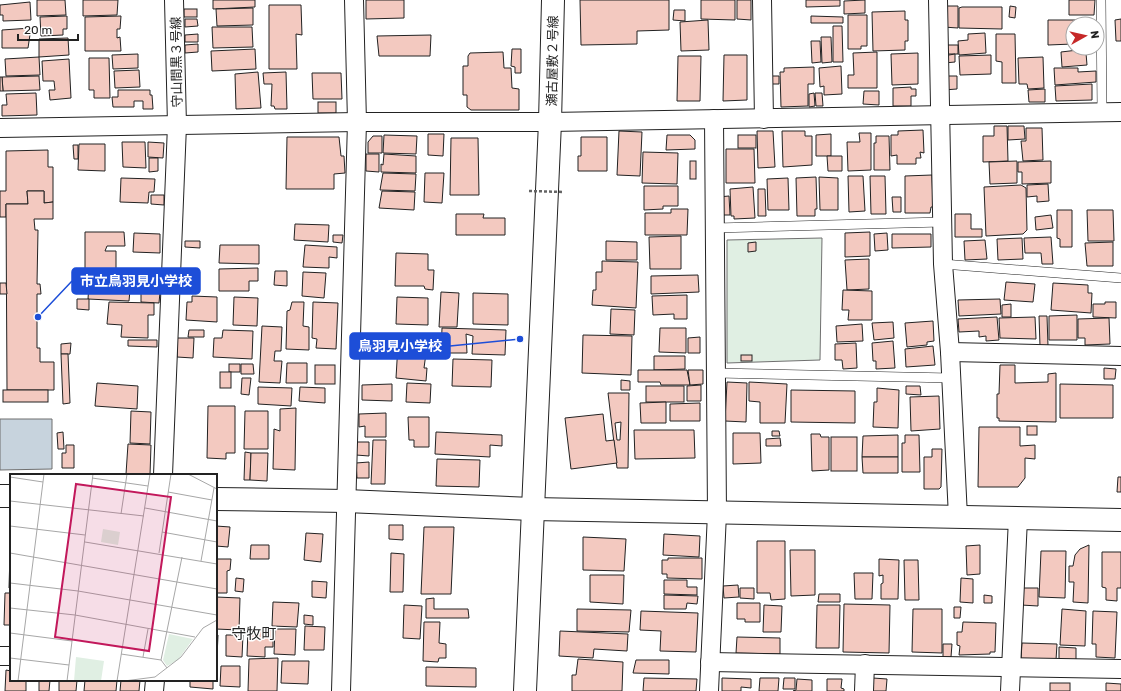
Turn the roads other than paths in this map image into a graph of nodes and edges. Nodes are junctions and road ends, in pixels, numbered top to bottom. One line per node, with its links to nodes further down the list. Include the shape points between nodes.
1 (174, 0): 14 (street, 守山間黒３号線)
2 (354, 0): 12 (street)
3 (553, 0): 13 (street, 瀬古屋敷２号線)
4 (762, 0): 10 (street)
5 (938, 0): 9 (street)
6 (1101, 0): 7 (lane)
7 (1102, 112): 8 (street); 9 (street)
8 (1121, 112)
9 (941, 115): 10 (street); 16 (street)
10 (764, 118): 11 (street)
11 (714, 119): 13 (street); 17 (street)
12 (357, 122): 13 (street); 14 (street); 26 (street)
13 (550, 122): 27 (street, 瀬古屋敷２号線)
14 (177, 125): 15 (street); 24 (street, 守山間黒３号線)
15 (0, 128)
16 (942, 222): 17 (lane); 18 (street)
17 (715, 228): 22 (street)
18 (943, 264): 19 (lane); 20 (street)
19 (1121, 278)
20 (950, 352): 21 (street); 23 (street)
21 (1121, 356)
22 (716, 373): 23 (lane); 28 (street)
23 (951, 378): 29 (street)
24 (163, 474)
25 (217, 499): 26 (street)
26 (346, 501): 27 (street); 38 (street)
27 (532, 509): 28 (street); 39 (street, 瀬古屋敷２号線)
28 (717, 513): 29 (street); 32 (street)
29 (958, 517): 30 (street)
30 (1018, 518): 31 (street); 34 (street)
31 (1121, 520)
32 (710, 662): 33 (street); 40 (street)
33 (865, 664): 34 (street); 41 (street)
34 (1011, 667): 35 (street); 42 (street)
35 (1121, 669)
36 (155, 681): 37 (street)
37 (154, 691)
38 (341, 691)
39 (525, 691)
40 (709, 691)
41 (864, 691)
42 (1010, 691)

